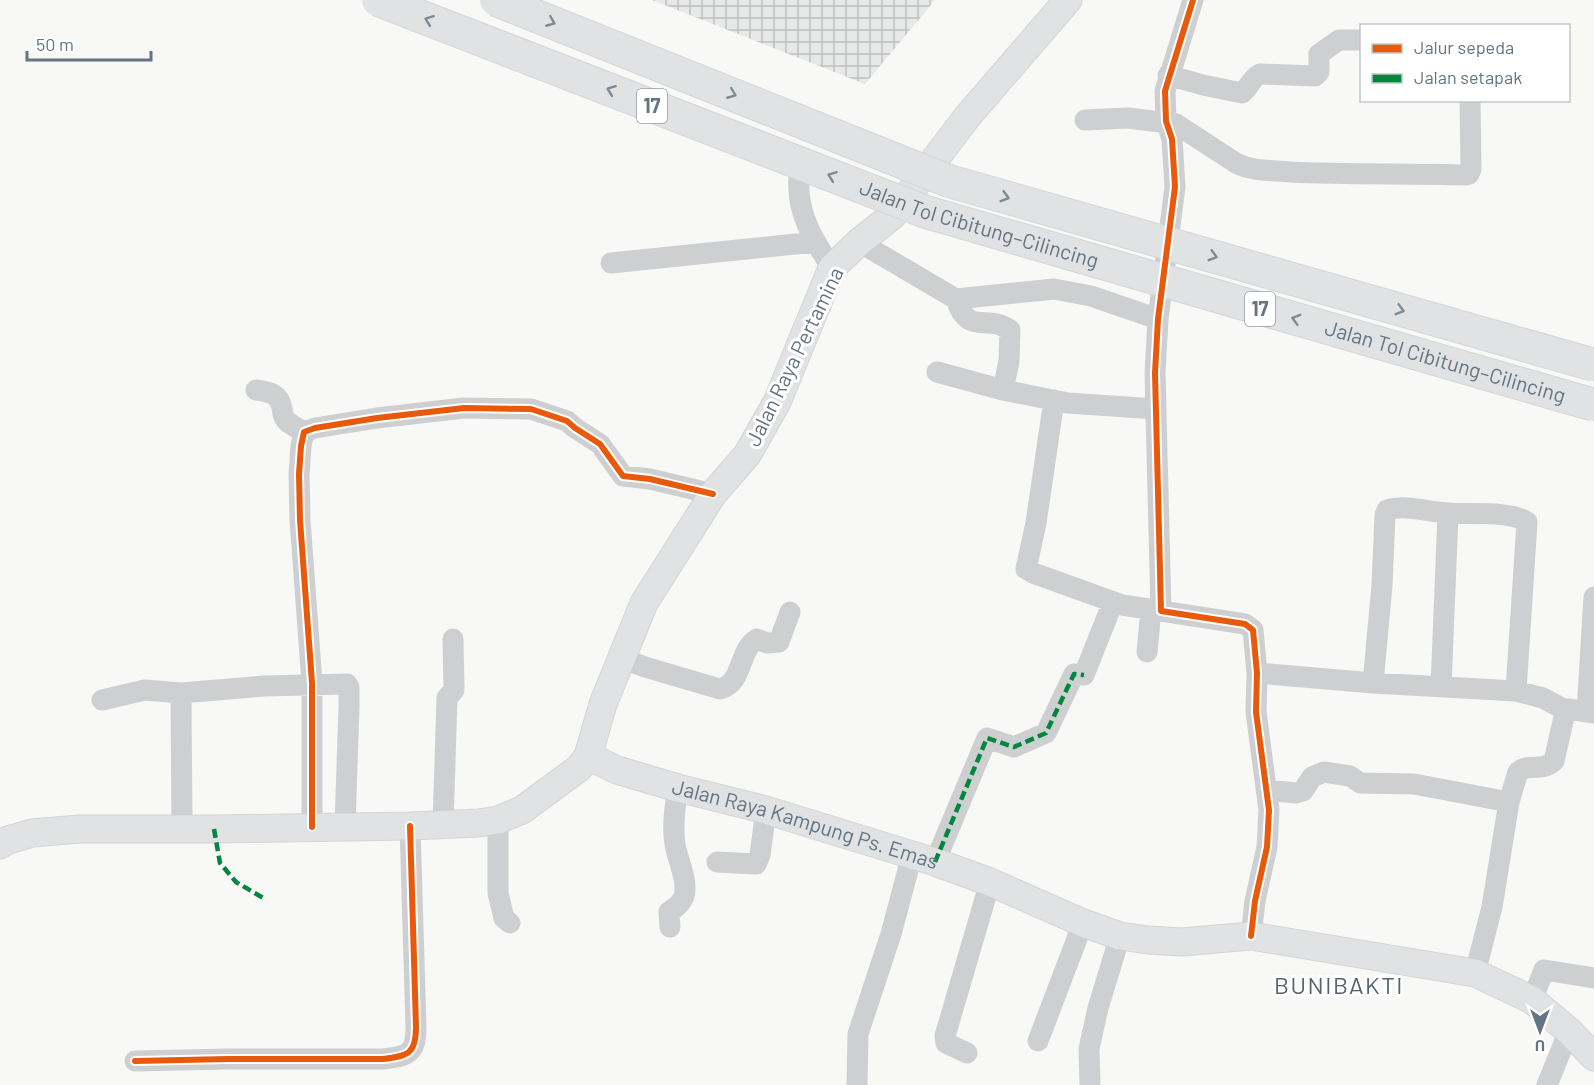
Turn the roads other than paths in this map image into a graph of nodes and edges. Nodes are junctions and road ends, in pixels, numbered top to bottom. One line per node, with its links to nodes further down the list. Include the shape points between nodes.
1 (378, 0): 22 (highway, Jalan Tol Cibitung–Cilincing / 17, one-way to 1, bridge, via 926,212)
2 (496, 0): 17 (highway, Jalan Tol Cibitung–Cilincing / 17, one-way to 17, bridge, via 949,181)
3 (1068, 0): 12 (main road, Jalan Raya Pertamina, via 968,117 892,216)
4 (1193, 0): 6 (street)
5 (1360, 40): 6 (street, via 1339,40 1319,54 1315,76 1260,74 1242,93)
6 (1168, 75): 9 (street)
7 (1470, 102): 9 (street, via 1472,169 1466,175 1308,173 1245,168)
8 (1085, 120): 9 (street)
9 (1166, 121): 16 (street, via 1172,139 1175,188)
10 (799, 175): 11 (street, via 800,204)
11 (815, 242): 13 (street); 14 (street)
12 (859, 242): 14 (main road, Jalan Raya Pertamina); 15 (street)
13 (611, 263)
14 (832, 268): 25 (main road, Jalan Raya Pertamina, via 777,402 747,455)
15 (956, 299): 16 (street, via 1053,289 1091,296); 20 (street, via 966,318 1010,330)
16 (1158, 319): 23 (street)
17 (1594, 365)
18 (937, 372): 20 (street)
19 (256, 390): 24 (street, via 276,395 283,417)
20 (1004, 390): 21 (street)
21 (1054, 400): 23 (street); 28 (street, via 1026,569)
22 (1594, 405)
23 (1155, 410): 29 (street)
24 (304, 432): 25 (street, via 376,418 464,408 531,409 567,421 600,444 623,476); 35 (street, via 299,474 300,520)
25 (713, 494): 33 (main road, Jalan Raya Pertamina, via 644,603)
26 (1448, 514): 36 (street, via 1399,507 1387,510); 37 (street); 38 (street, via 1495,515 1527,522)
27 (1594, 597): 41 (street)
28 (1113, 602): 29 (street); 54 (street, via 1084,675 1074,674 1046,733 1014,747 987,738)
29 (1156, 611): 32 (street); 34 (street, via 1245,624 1253,630)
30 (790, 612): 33 (street, via 778,642 757,639 750,643 728,687 720,688)
31 (453, 639): 48 (street, via 454,690 447,698)
32 (1147, 652)
33 (621, 658): 42 (main road, Jalan Raya Pertamina)
34 (1257, 674): 36 (street); 44 (street, via 1256,712)
35 (312, 683): 39 (street); 49 (street, via 349,687); 51 (street)
36 (1373, 683): 37 (street)
37 (1441, 687): 38 (street)
38 (1516, 691): 41 (street)
39 (181, 693): 40 (street, via 145,690); 52 (street)
40 (102, 700)
41 (1583, 712): 45 (street, via 1554,761 1545,767 1522,768 1518,772)
42 (588, 756): 43 (main road, Jalan Raya Kampung Ps. Emas, via 617,770); 47 (main road, via 556,787 522,810)
43 (678, 788): 46 (main road, Jalan Raya Kampung Ps. Emas); 59 (street, via 675,843 684,887 683,897 669,912)
44 (1266, 790): 45 (street, via 1303,791 1312,777 1324,772 1350,776 1360,783 1414,784); 61 (street, via 1267,846 1254,901)
45 (1509, 802): 62 (street, via 1492,908)
46 (766, 810): 54 (main road, Jalan Raya Kampung Ps. Emas); 55 (street, via 756,864)
47 (498, 820): 48 (main road); 57 (street, via 498,893 504,918)
48 (443, 825): 50 (main road)
49 (345, 826): 50 (main road); 51 (main road)
50 (410, 826): 69 (street, via 416,1027 416,1043 410,1052 383,1059)
51 (312, 827): 52 (main road)
52 (182, 829): 53 (main road, via 43,831)
53 (0, 845)
54 (924, 859): 56 (main road, Jalan Raya Kampung Ps. Emas); 70 (street, via 891,934 858,1034)
55 (717, 862)
56 (990, 882): 58 (main road, Jalan Raya Kampung Ps. Emas); 67 (street, via 945,1035 950,1047)
57 (510, 923)
58 (1083, 923): 60 (main road, Jalan Raya Kampung Ps. Emas); 66 (street)
59 (670, 927)
60 (1120, 936): 61 (main road, Jalan Raya Kampung Ps. Emas, via 1182,942); 71 (street, via 1089,1049)
61 (1251, 936): 62 (main road, Jalan Raya Kampung Ps. Emas)
62 (1475, 973): 64 (main road, Jalan Raya Kampung Ps. Emas)
63 (1594, 978): 64 (street, via 1544,970)
64 (1533, 999): 65 (main road, Jalan Raya Kampung Ps. Emas)
65 (1569, 1031): 68 (main road, Jalan Raya Kampung Ps. Emas); 72 (street)
66 (1038, 1041)
67 (967, 1053)
68 (1594, 1057)
69 (135, 1061)
70 (857, 1085)
71 (1089, 1085)
72 (1547, 1085)

